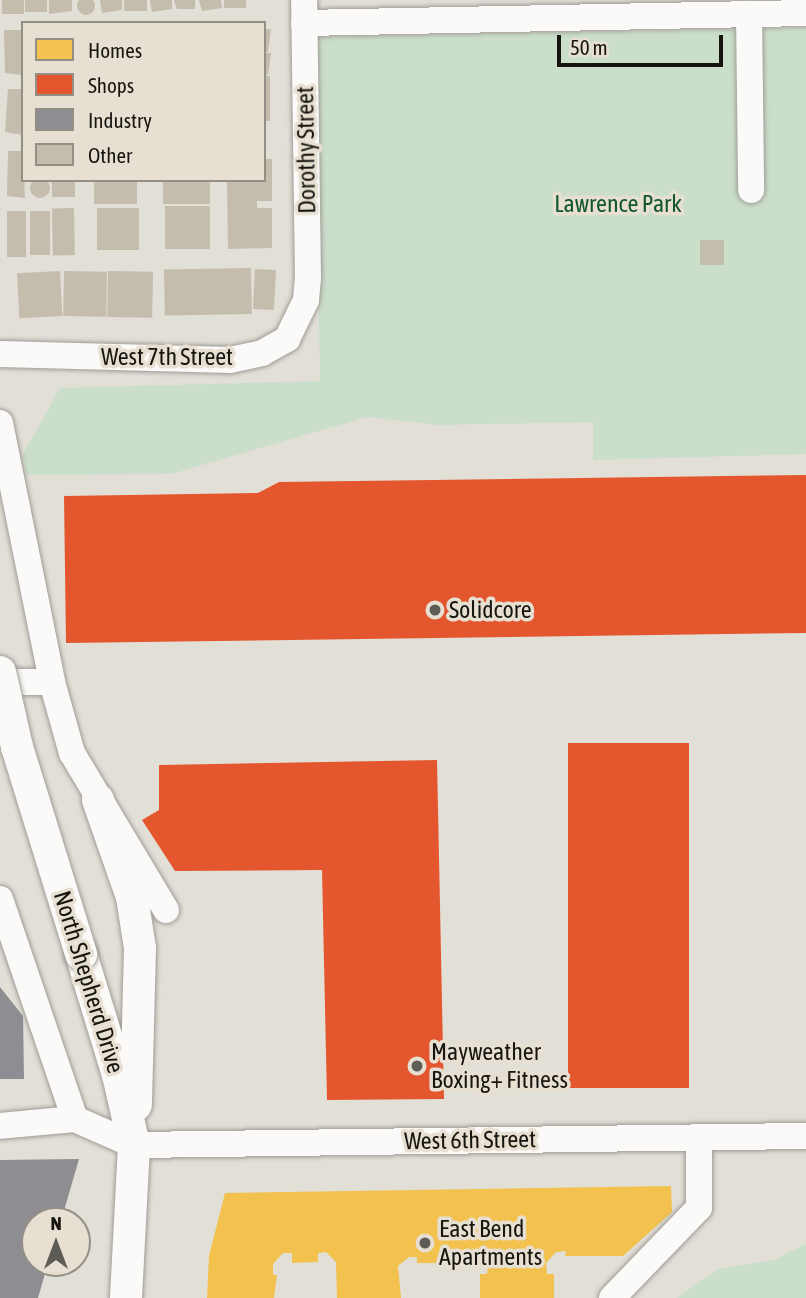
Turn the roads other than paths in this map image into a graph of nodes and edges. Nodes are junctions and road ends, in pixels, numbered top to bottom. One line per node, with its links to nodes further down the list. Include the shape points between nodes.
1 (304, 11): 3 (street); 5 (street, Dorothy Street)
2 (806, 13): 3 (street)
3 (749, 14): 4 (street)
4 (751, 190)
5 (306, 300): 6 (street, West 7th Street, via 287,339 262,353 230,360)
6 (0, 354)
7 (0, 423): 9 (street)
8 (0, 672): 18 (main road, North Shepherd Drive, bridge, via 17,747 118,1075)
9 (52, 681): 10 (street); 11 (street, via 72,753)
10 (0, 682)
11 (98, 800): 13 (street); 18 (main road, via 132,897 140,948)
12 (2, 906): 14 (street)
13 (166, 910)
14 (75, 1119): 15 (street); 18 (street)
15 (0, 1126)
16 (806, 1136): 17 (street, West 6th Street)
17 (699, 1137): 18 (street, West 6th Street); 20 (street, via 699,1208)
18 (134, 1145): 19 (main road, North Shepherd Drive)
19 (125, 1298)
20 (612, 1298)

